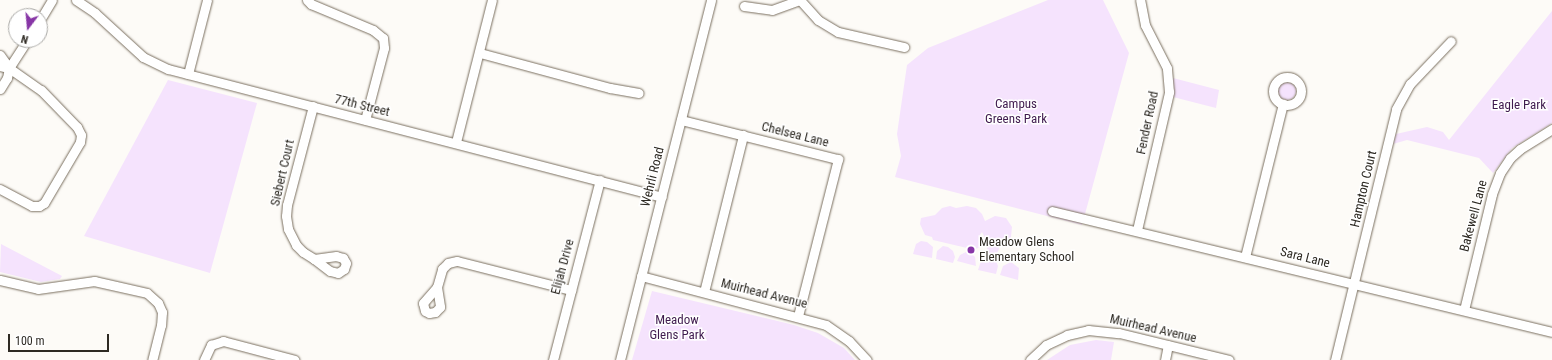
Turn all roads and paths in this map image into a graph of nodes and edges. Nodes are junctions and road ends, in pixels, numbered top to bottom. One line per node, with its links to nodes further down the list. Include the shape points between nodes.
1 (76, 0): 15 (street, 77th Street, via 100,17 143,57 168,69)
2 (207, 0): 15 (street)
3 (307, 0): 20 (street, via 373,30 383,38 384,48)
4 (492, 0): 12 (street)
5 (711, 0): 21 (street, Wehrli Road)
6 (800, 0): 8 (street, via 772,10); 10 (street, via 818,20 838,32)
7 (1140, 0): 29 (street, Fender Road, via 1145,25 1167,68 1169,92)
8 (744, 6)
9 (1451, 41): 34 (street, Hampton Court, via 1410,84 1400,100)
10 (904, 47)
11 (20, 48): 14 (street)
12 (480, 52): 17 (street, via 610,88); 24 (street)
13 (0, 55): 14 (street)
14 (3, 68): 16 (street, via 7,78); 26 (street, via 48,96 77,127 81,135 80,142 40,206 32,206)
15 (188, 74): 19 (street, 77th Street)
16 (0, 89)
17 (639, 93)
18 (1283, 104): 30 (street)
19 (312, 106): 20 (street, 77th Street); 31 (street, Siebert Court, via 286,216 288,229 296,245)
20 (365, 120): 24 (street, 77th Street)
21 (681, 120): 23 (street, Chelsea Lane); 27 (street, Wehrli Road)
22 (1552, 129): 38 (street, Bakewell Lane, via 1520,149 1500,172 1492,194)
23 (743, 135): 37 (street); 39 (street, Chelsea Lane, via 838,159)
24 (456, 142): 25 (street, 77th Street)
25 (600, 180): 27 (street, 77th Street); 36 (street, Elijah Drive)
26 (0, 189)
27 (662, 197): 32 (street, Wehrli Road)
28 (1052, 211): 29 (street, Sara Lane)
29 (1137, 230): 30 (street, Sara Lane)
30 (1245, 257): 34 (street, Sara Lane)
31 (314, 259)
32 (642, 276): 37 (street, Muirhead Avenue); 46 (street, Wehrli Road)
33 (0, 280): 42 (street, via 38,289 94,281 147,293 158,303 162,312)
34 (1355, 284): 38 (street, Sara Lane); 51 (street, Hampton Court)
35 (437, 287): 36 (street, via 442,269 448,263 457,261)
36 (571, 290): 45 (street, Elijah Drive)
37 (704, 292): 39 (street, Muirhead Avenue)
38 (1464, 310): 40 (street, Sara Lane)
39 (798, 316): 47 (street, Muirhead Avenue, via 826,324 849,340)
40 (1552, 332)
41 (1168, 345): 48 (street, Muirhead Avenue, via 1119,333 1088,330 1067,335 1046,345); 49 (street); 50 (street, Muirhead Avenue)
42 (152, 360)
43 (204, 360): 44 (street, via 211,344 223,341)
44 (295, 360)
45 (553, 360)
46 (620, 360)
47 (867, 360)
48 (1030, 360)
49 (1165, 360)
50 (1229, 360)
51 (1335, 360)

